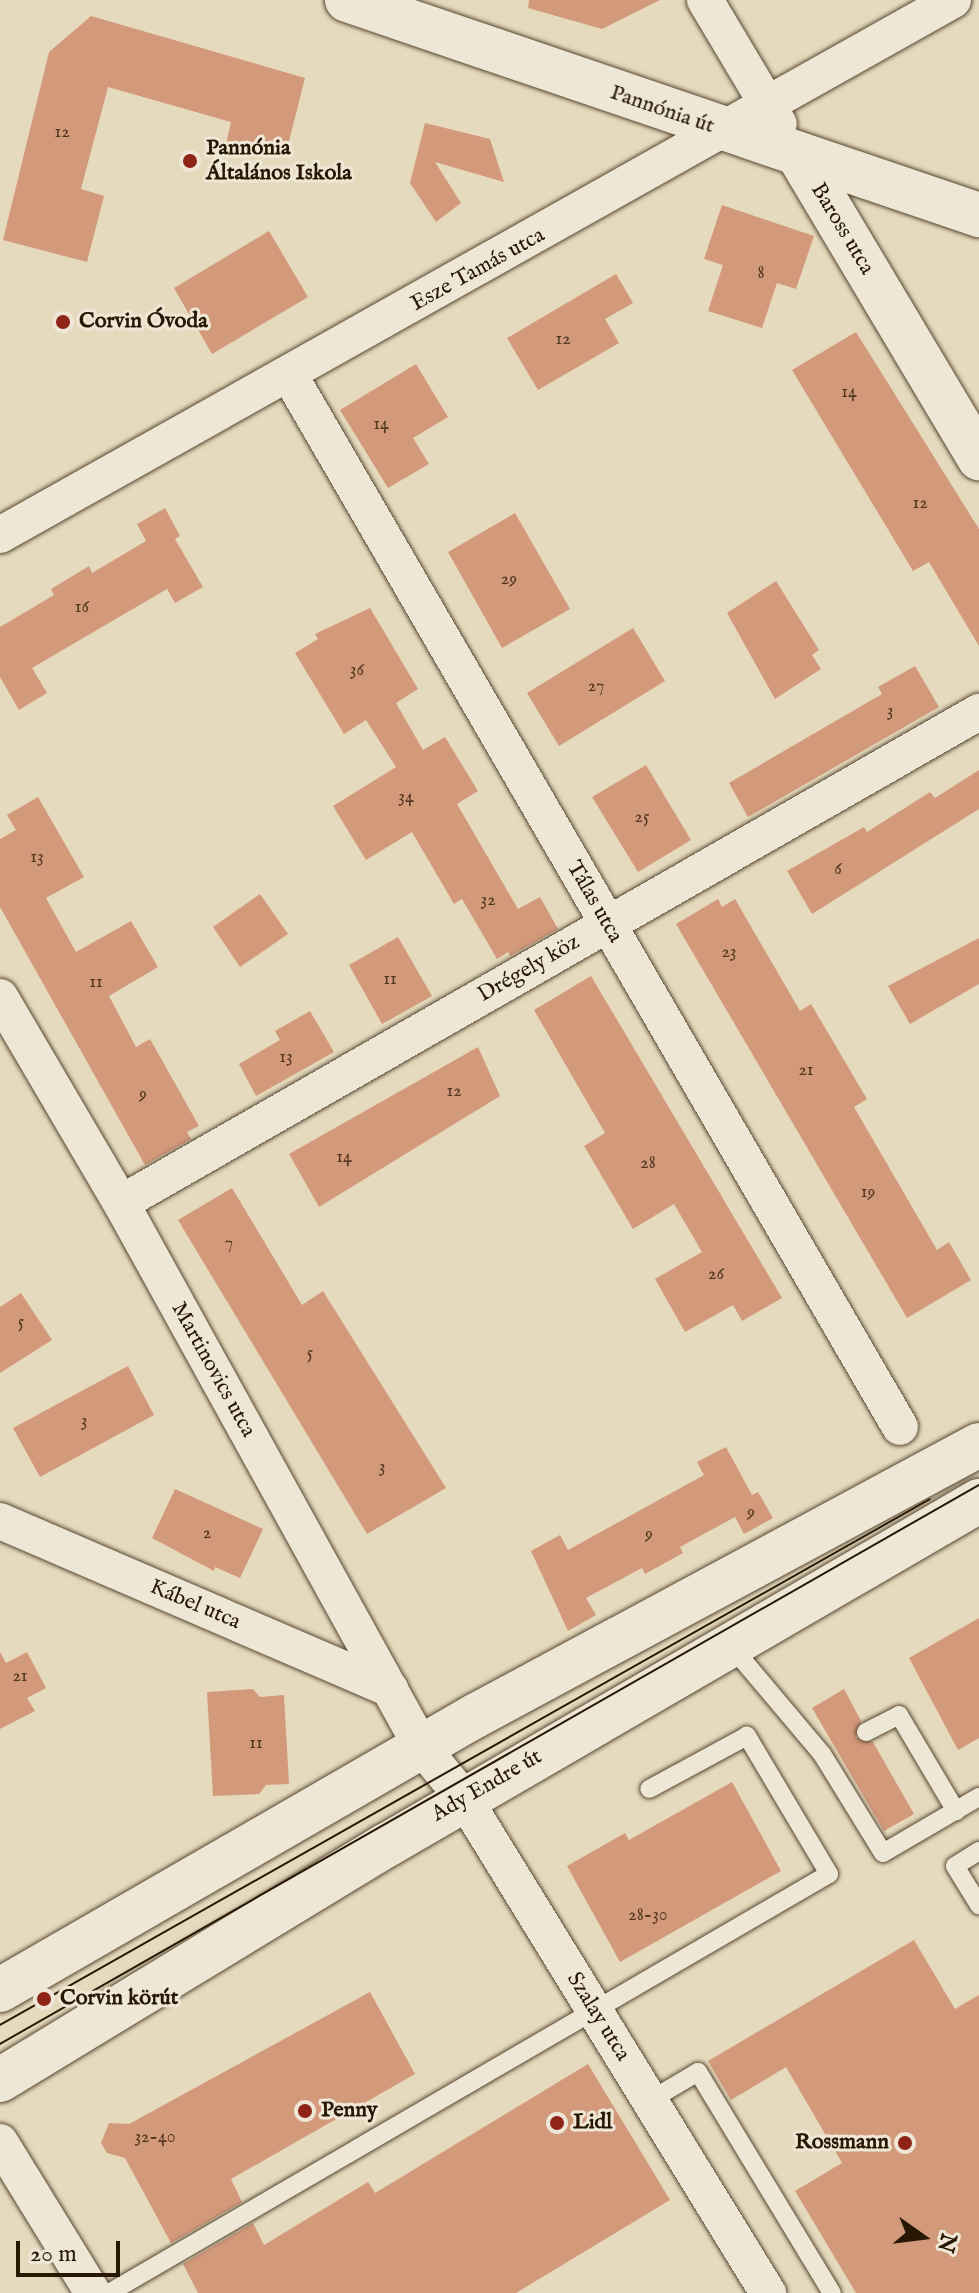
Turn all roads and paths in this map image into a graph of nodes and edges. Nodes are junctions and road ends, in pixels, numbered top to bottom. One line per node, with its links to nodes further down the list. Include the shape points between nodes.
1 (347, 0): 5 (street, Pannónia út)
2 (705, 0): 4 (street, Baross utca)
3 (953, 0): 4 (street, Esze Tamás utca)
4 (767, 105): 5 (street, Esze Tamás utca); 6 (street, Baross utca)
5 (726, 132): 6 (street, Pannónia út); 8 (street, Esze Tamás utca)
6 (799, 156): 7 (street, Pannónia út); 9 (street, Baross utca)
7 (979, 215)
8 (290, 376): 10 (street, Esze Tamás utca); 12 (street, Tálas utca)
9 (979, 458)
10 (0, 535)
11 (979, 712): 12 (street, Drégely köz)
12 (607, 924): 14 (street, Drégely köz); 15 (street, Tálas utca)
13 (0, 997): 14 (street, Martinovics utca)
14 (121, 1203): 22 (street, Martinovics utca)
15 (900, 1427)
16 (979, 1445): 18 (street)
17 (979, 1463): 19 (street)
18 (927, 1476): 19 (street, via 956,1485); 24 (street)
19 (979, 1501): 21 (street, Ady Endre út)
20 (0, 1521): 22 (street, Kábel utca)
21 (731, 1645): 27 (street, Ady Endre út); 28 (lane, via 830,1751 883,1853)
22 (390, 1689): 24 (street, Martinovics utca)
23 (866, 1732): 28 (lane, via 899,1715)
24 (421, 1746): 27 (street, Szalay utca); 31 (street)
25 (649, 1789): 32 (lane, via 747,1736 829,1874)
26 (979, 1797): 28 (lane)
27 (465, 1800): 32 (street, Szalay utca); 33 (street, Ady Endre út)
28 (956, 1811)
29 (979, 1851): 30 (lane, via 955,1866)
30 (979, 1905)
31 (0, 1990)
32 (594, 2011): 34 (street, Szalay utca); 37 (lane)
33 (0, 2080)
34 (649, 2101): 38 (street, Szalay utca); 39 (lane, via 698,2072)
35 (0, 2142): 36 (street)
36 (93, 2293)
37 (109, 2293)
38 (768, 2293)
39 (832, 2293)

